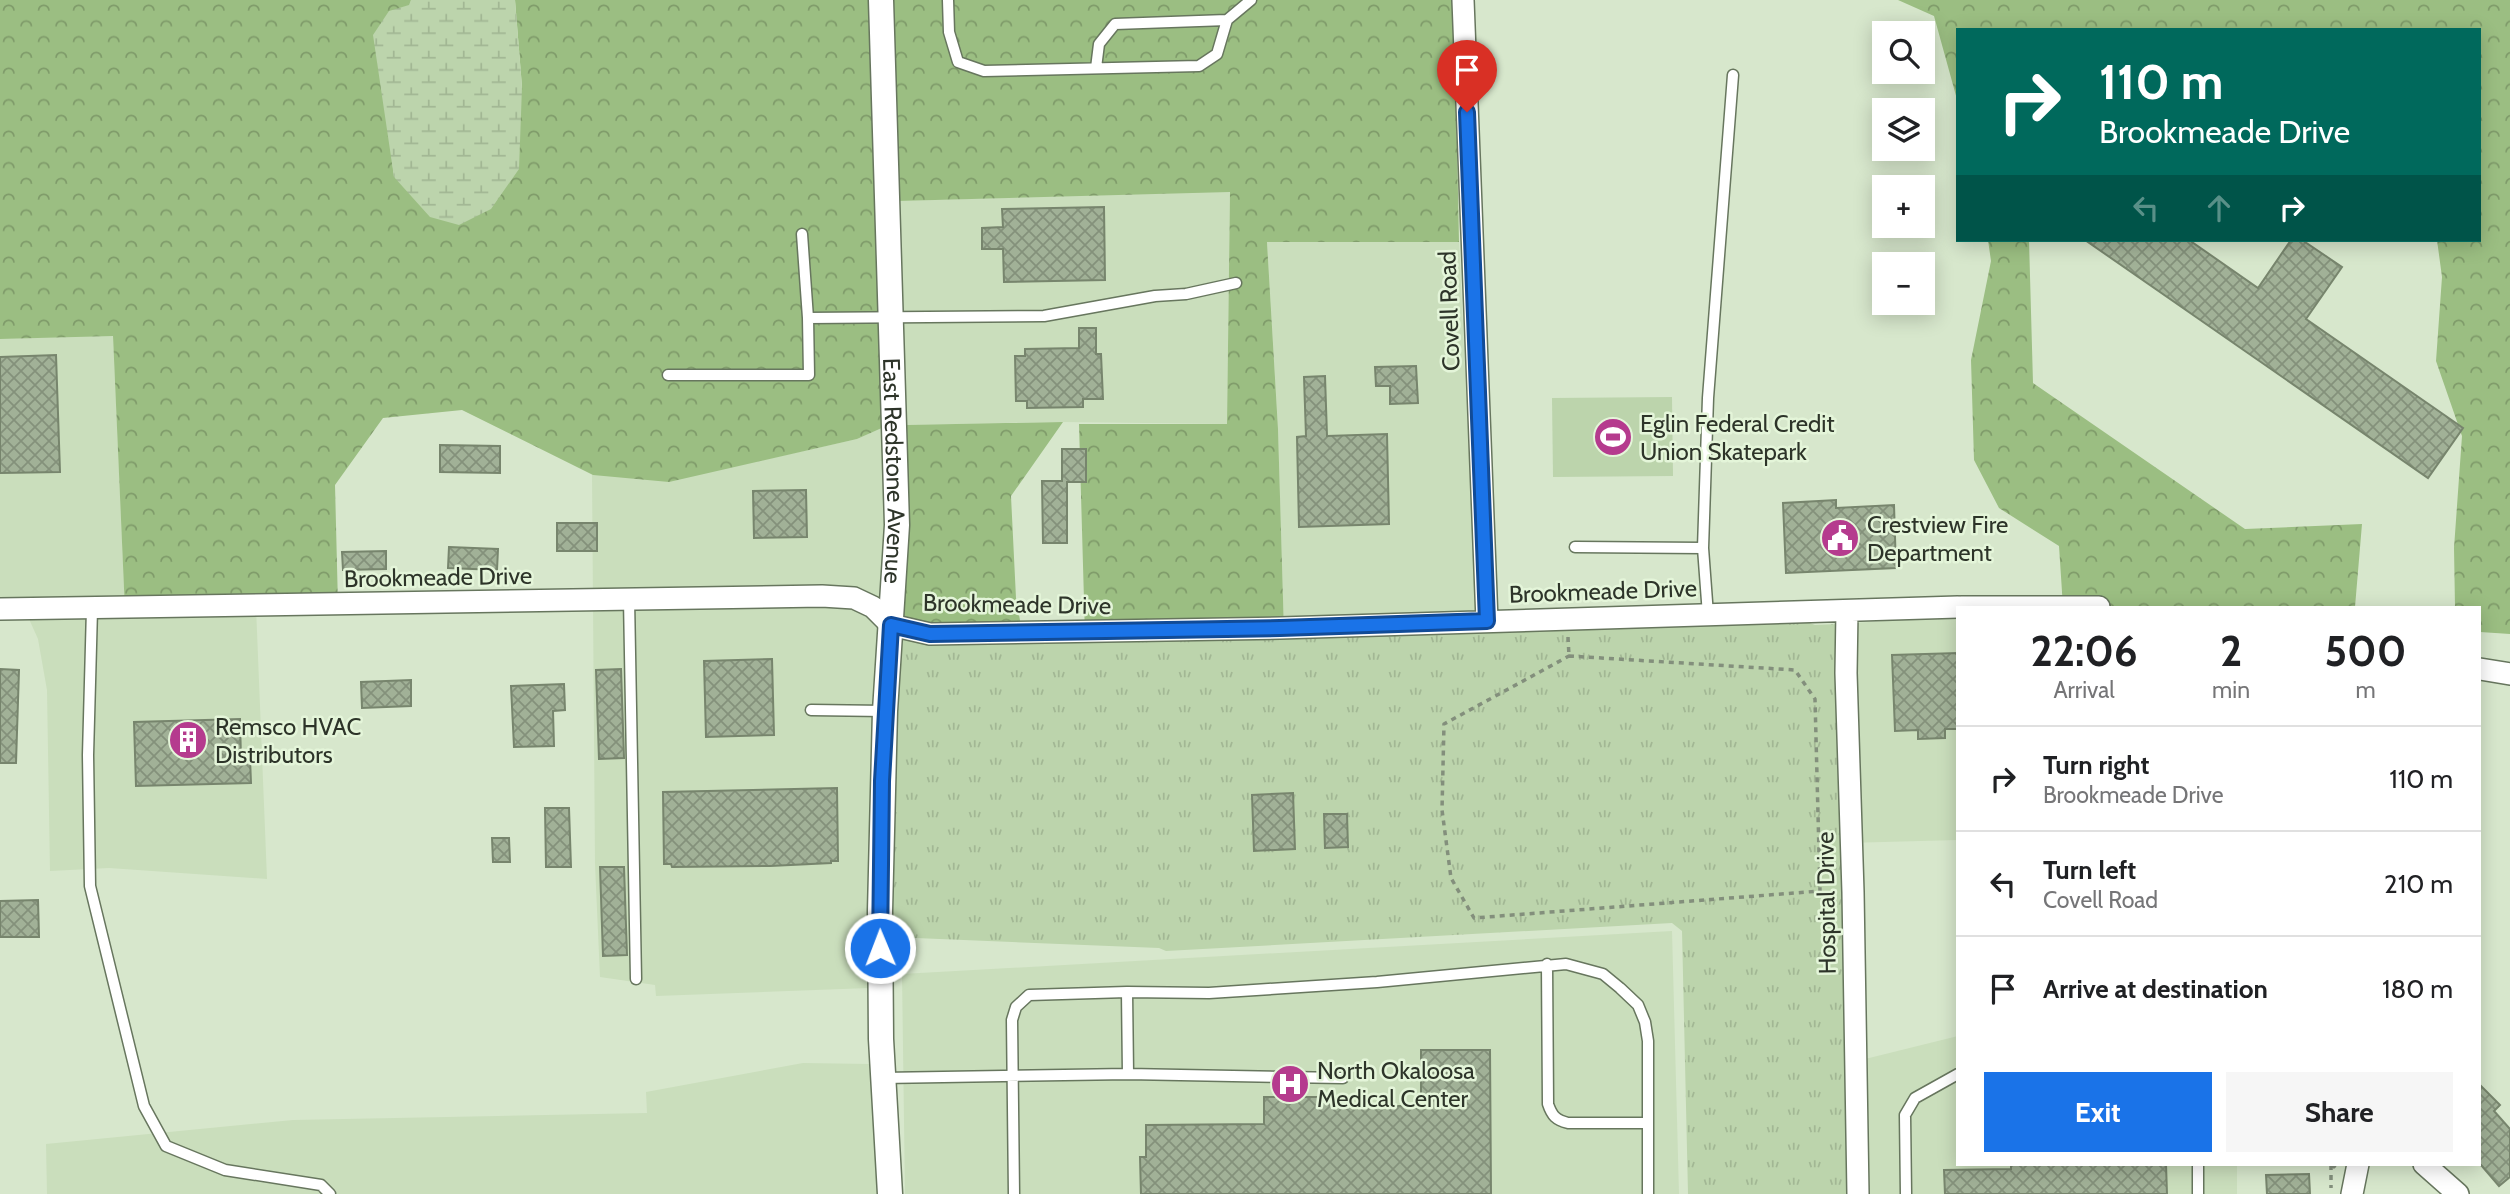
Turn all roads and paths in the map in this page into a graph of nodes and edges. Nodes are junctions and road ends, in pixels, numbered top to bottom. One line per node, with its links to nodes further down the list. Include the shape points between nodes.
1 (881, 0): 10 (street, East Redstone Avenue)
2 (948, 0): 6 (lane, via 949,32 957,62 984,71)
3 (1251, 0): 5 (lane)
4 (1463, 0): 21 (street, Covell Road)
5 (1227, 20): 6 (lane, via 1217,54 1199,66); 6 (lane, via 1115,24 1099,44)
6 (1097, 68)
7 (1733, 75): 14 (lane, via 1708,398)
8 (802, 234): 11 (lane)
9 (1236, 283): 10 (lane, via 1044,316)
10 (891, 317): 11 (lane); 22 (street, East Redstone Avenue, via 897,526)
11 (808, 318): 12 (lane, via 809,375)
12 (668, 375)
13 (1575, 547): 14 (lane)
14 (1703, 548): 20 (lane)
15 (629, 599): 18 (street, Brookmeade Drive); 22 (street, Brookmeade Drive, via 855,598 873,607); 29 (lane)
16 (1956, 607): 19 (street, Brookmeade Drive)
17 (0, 609): 18 (street, Brookmeade Drive)
18 (92, 609): 41 (lane, via 90,886 144,1106 166,1146 225,1170 321,1185)
19 (1847, 611): 20 (street, Brookmeade Drive); 45 (street, Hospital Drive)
20 (1708, 615): 21 (street, Brookmeade Drive)
21 (1487, 621): 22 (street, Brookmeade Drive, via 930,634)
22 (891, 625): 26 (street, East Redstone Avenue)
23 (2481, 669): 24 (street)
24 (2510, 674)
25 (811, 710): 26 (lane)
26 (885, 711): 34 (street, East Redstone Avenue, via 880,911)
27 (1442, 810): 27 (path, via 1444,724 1569,656 1795,670 1815,699 1820,891 1474,918 1451,878)
28 (1546, 964): 30 (lane, via 1377,982 1209,993); 36 (lane, via 1584,967 1603,975 1638,1005 1648,1041); 36 (lane, via 1551,1114 1568,1123)
29 (636, 979)
30 (1127, 992): 31 (lane); 33 (lane, via 1029,995 1016,1007 1012,1020)
31 (1128, 1074): 33 (lane); 35 (lane)
32 (1956, 1075): 46 (lane, via 1915,1098 1905,1115)
33 (1012, 1076): 34 (lane); 43 (lane)
34 (883, 1078): 42 (street, East Redstone Avenue)
35 (1343, 1078)
36 (1648, 1123): 44 (lane)
37 (2197, 1166): 47 (lane)
38 (2331, 1166): 48 (path)
39 (2358, 1166): 49 (street)
40 (2426, 1166): 50 (street)
41 (330, 1194)
42 (890, 1194)
43 (1014, 1194)
44 (1648, 1194)
45 (1858, 1194)
46 (1906, 1194)
47 (2198, 1194)
48 (2332, 1194)
49 (2352, 1194)
50 (2458, 1194)

